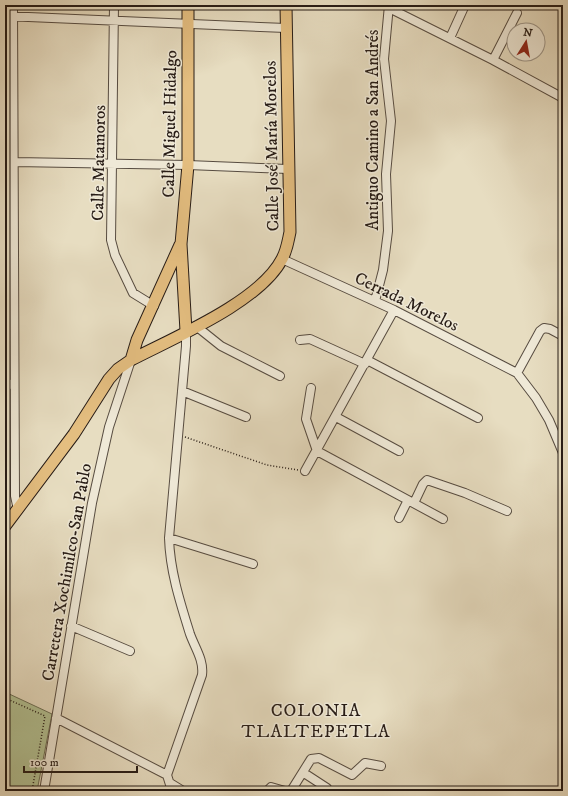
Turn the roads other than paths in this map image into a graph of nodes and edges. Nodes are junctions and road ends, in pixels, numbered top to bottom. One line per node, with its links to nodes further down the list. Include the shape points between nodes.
1 (13, 5): 8 (street)
2 (114, 5): 9 (street, Calle Matamoros)
3 (188, 5): 10 (main road, Calle Miguel Hidalgo)
4 (286, 5): 11 (main road, Calle José María Morelos)
5 (465, 5): 12 (street)
6 (389, 7): 12 (street); 22 (street, Antiguo Camino a San Andrés, via 384,59 391,121 386,174 388,231 385,263)
7 (517, 13): 13 (street)
8 (9, 16): 9 (street); 15 (street)
9 (114, 21): 10 (street); 17 (street, Calle Matamoros)
10 (188, 24): 11 (street); 18 (main road, Calle Miguel Hidalgo)
11 (286, 28): 19 (main road, Calle José María Morelos)
12 (450, 38): 13 (street)
13 (493, 60): 14 (street)
14 (563, 98)
15 (15, 162): 16 (street); 17 (street); 33 (street)
16 (5, 164)
17 (113, 164): 18 (street); 23 (street, Calle Matamoros, via 113,248 133,293)
18 (188, 165): 19 (street); 20 (main road, Calle Miguel Hidalgo)
19 (288, 169): 21 (main road, Calle José María Morelos, via 290,232 288,246)
20 (181, 244): 23 (main road, Calle Miguel Hidalgo); 25 (main road, Calle Miguel Hidalgo)
21 (282, 259): 22 (street, Cerrada Morelos); 25 (main road, Calle José María Morelos, via 275,271 248,295)
22 (375, 301): 24 (street, Cerrada Morelos)
23 (154, 306): 28 (main road, Calle Miguel Hidalgo)
24 (394, 310): 29 (street); 30 (street, Cerrada Morelos)
25 (191, 329): 28 (main road, Calle José María Morelos); 31 (street); 35 (street, via 186,346)
26 (563, 336): 30 (street, via 550,329 544,328 540,331)
27 (300, 340): 29 (street, via 310,339)
28 (130, 360): 44 (main road, Calle José María Morelos, via 109,379 74,434); 51 (street, Carretera Xochimilco-San Pablo, via 103,449)
29 (366, 362): 37 (street); 38 (street)
30 (517, 373): 41 (street, via 549,420)
31 (280, 376)
32 (5, 382): 33 (street)
33 (14, 386): 44 (street, via 15,496)
34 (311, 388): 39 (street, via 306,419)
35 (182, 391): 36 (street); 49 (street)
36 (246, 417)
37 (336, 417): 39 (street); 40 (street)
38 (478, 418)
39 (317, 451): 42 (street); 43 (street)
40 (399, 451)
41 (563, 453)
42 (306, 471)
43 (411, 501): 45 (street, via 427,480); 46 (street); 47 (street)
44 (18, 510): 48 (main road, Calle José María Morelos)
45 (506, 511)
46 (399, 518)
47 (443, 519)
48 (6, 522)
49 (169, 538): 50 (street); 56 (street, via 169,559 177,593 203,666)
50 (253, 564)
51 (71, 626): 52 (street); 53 (street, Carretera Xochimilco-San Pablo)
52 (130, 651)
53 (56, 718): 56 (street); 59 (street, Carretera Xochimilco-San Pablo)
54 (381, 766): 55 (street, via 365,763 352,775 314,757)
55 (304, 773): 58 (street); 63 (street)
56 (167, 775): 57 (street)
57 (171, 787): 60 (street)
58 (327, 788)
59 (44, 791)
60 (183, 791)
61 (267, 791): 62 (street, via 271,787)
62 (285, 791)
63 (291, 791)

